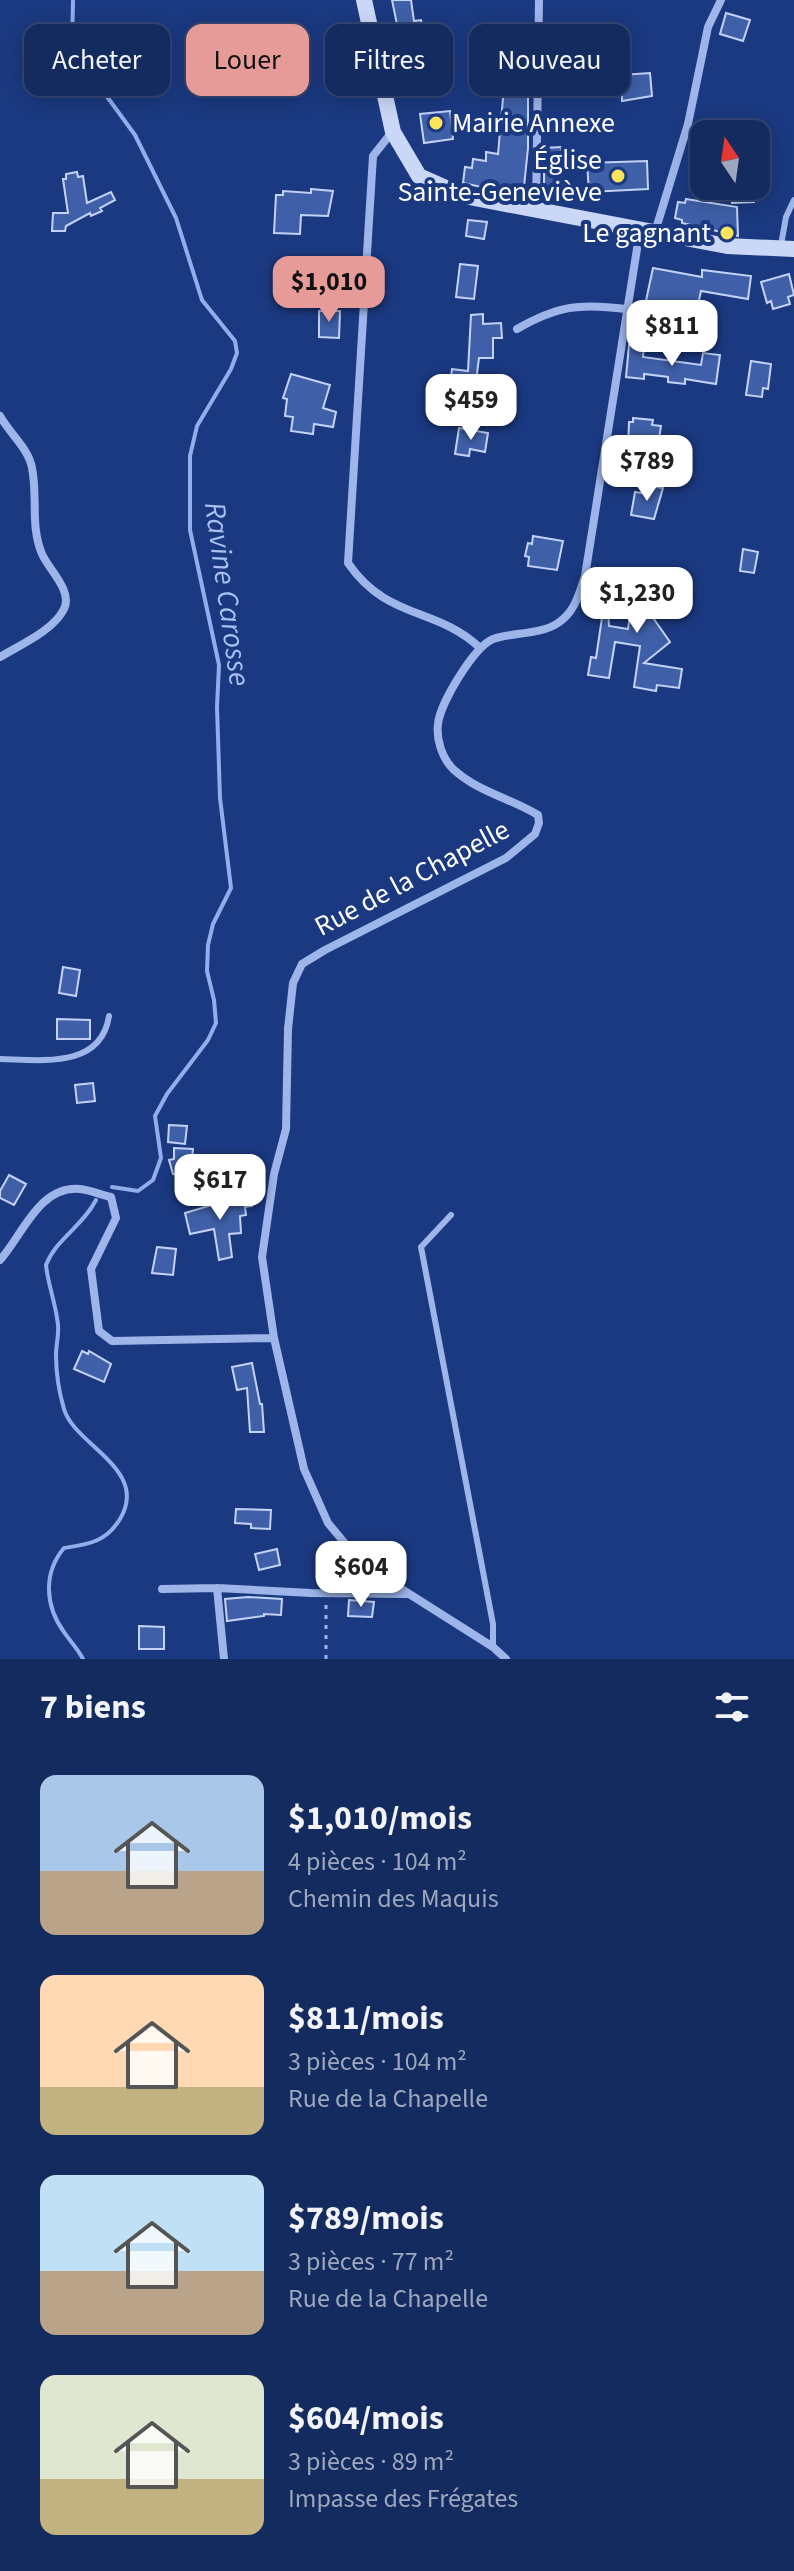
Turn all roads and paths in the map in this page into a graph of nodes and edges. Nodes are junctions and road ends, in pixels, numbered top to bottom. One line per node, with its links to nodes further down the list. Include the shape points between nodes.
1 (364, 0): 4 (main road)
2 (539, 0): 6 (street)
3 (721, 0): 7 (street, via 705,36 688,124)
4 (393, 132): 6 (main road, via 419,176 464,196); 12 (street, via 373,156 348,563 362,583 388,603 464,633)
5 (794, 200): 8 (lane, via 786,217)
6 (536, 210): 7 (main road)
7 (648, 231): 8 (main road, via 727,246); 9 (street)
8 (787, 249)
9 (626, 309): 10 (street, via 566,307); 12 (street, via 585,576 576,604 557,623)
10 (517, 329)
11 (0, 416): 13 (street, via 32,466 34,528 66,598 58,617)
12 (479, 647): 18 (street, Rue de la Chapelle, via 437,723 439,746 450,766 474,786 525,807 538,815 539,823 535,834 506,858 302,964 293,983 288,1029 286,1129 262,1257)
13 (0, 657)
14 (109, 1016): 15 (lane, via 107,1032 93,1049 57,1061)
15 (0, 1059)
16 (451, 1215): 23 (lane, via 421,1247 493,1624)
17 (0, 1260): 18 (street, via 29,1216 51,1196 78,1188 111,1197 116,1218 91,1269 99,1331 112,1341)
18 (274, 1338): 22 (street, Rue de la Chapelle, via 304,1469 328,1523 362,1564)
19 (217, 1588): 20 (street); 21 (street); 24 (street)
20 (162, 1589)
21 (326, 1593): 22 (street); 25 (path)
22 (415, 1596): 23 (street, Rue de la Chapelle)
23 (493, 1647): 26 (street, Rue de la Chapelle)
24 (224, 1659)
25 (326, 1659)
26 (506, 1659)

